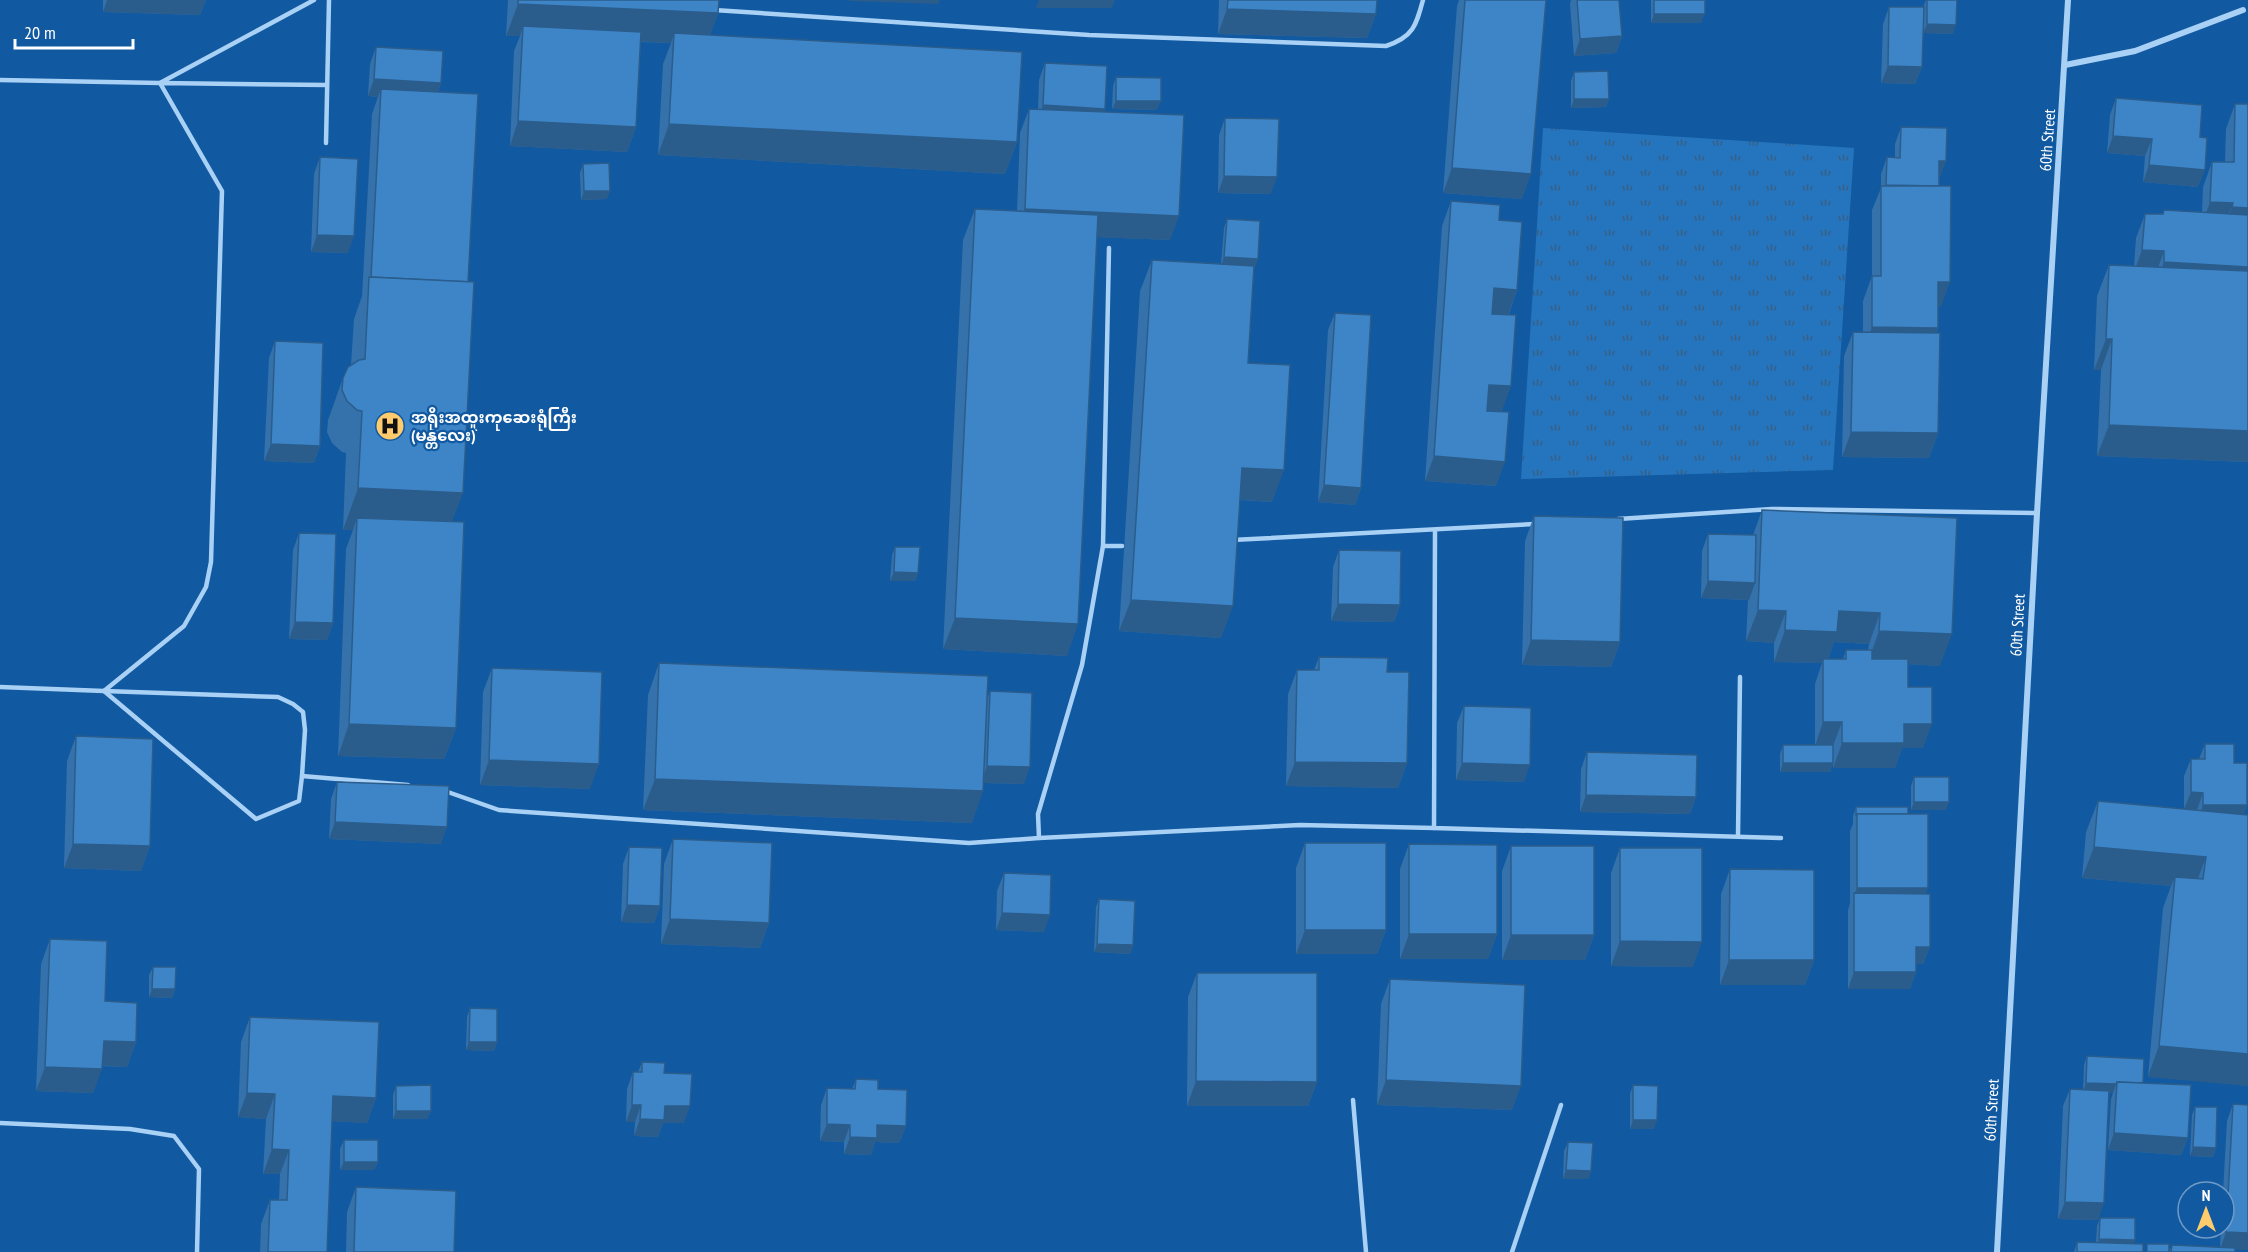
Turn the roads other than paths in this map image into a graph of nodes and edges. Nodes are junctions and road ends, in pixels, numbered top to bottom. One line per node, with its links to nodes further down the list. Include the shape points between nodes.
1 (314, 0): 9 (lane)
2 (329, 0): 10 (lane)
3 (1423, 0): 5 (lane, via 1414,30 1386,46 1089,35)
4 (2068, 0): 7 (street, 60th Street)
5 (708, 9)
6 (2243, 10): 7 (street, via 2135,51)
7 (2065, 65): 13 (street, 60th Street)
8 (0, 80): 9 (lane)
9 (160, 82): 10 (lane); 22 (lane, via 222,191 211,562 206,587 184,626)
10 (327, 85): 11 (lane)
11 (326, 142)
12 (1109, 248): 18 (lane)
13 (2037, 513): 14 (lane, via 1772,509); 36 (street, 60th Street)
14 (1610, 519)
15 (1540, 524): 16 (lane)
16 (1436, 531): 17 (lane); 26 (lane)
17 (1229, 540)
18 (1103, 546): 19 (lane); 28 (lane, via 1082,665 1038,814)
19 (1122, 546)
20 (1740, 677): 27 (lane)
21 (0, 687): 22 (lane)
22 (104, 691): 23 (lane, via 278,698 293,704 303,712); 23 (lane, via 256,819 299,801)
23 (302, 776): 24 (lane)
24 (409, 785)
25 (444, 791): 28 (lane, via 499,810 969,843)
26 (1434, 828): 27 (lane); 28 (lane, via 1300,825)
27 (1738, 836): 29 (lane)
28 (1039, 838)
29 (1781, 838)
30 (1353, 1101): 34 (lane)
31 (1561, 1105): 35 (lane)
32 (0, 1123): 33 (lane, via 130,1129 174,1136 199,1169)
33 (197, 1252)
34 (1366, 1252)
35 (1512, 1252)
36 (1997, 1252)

